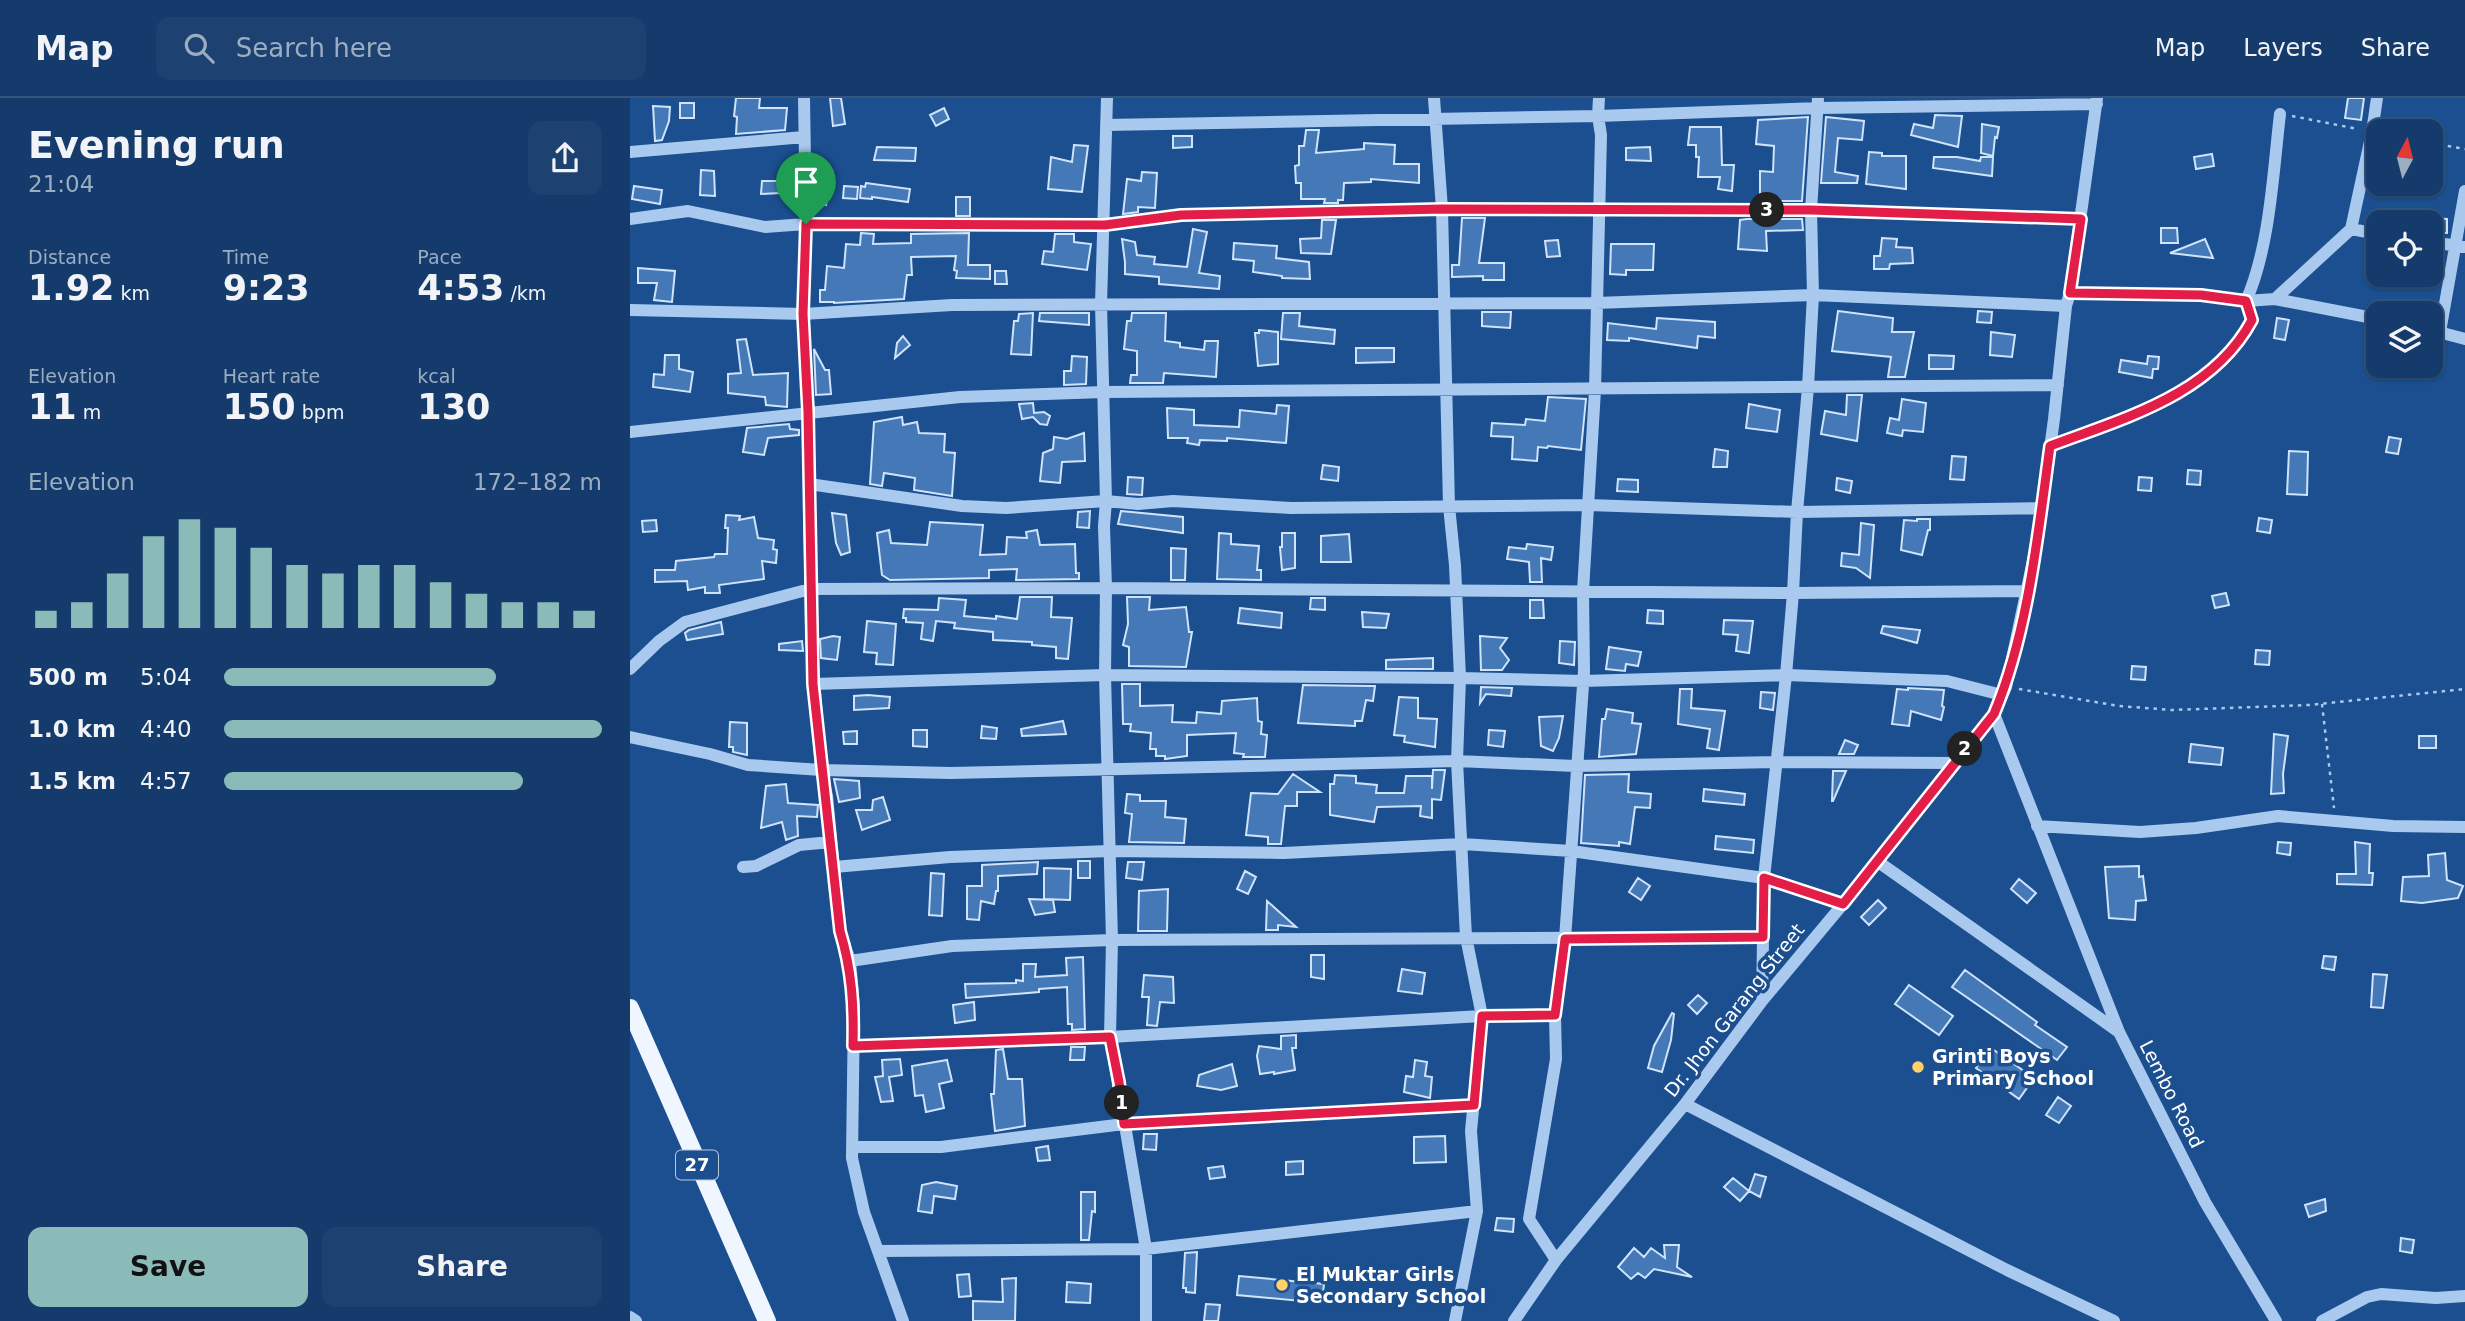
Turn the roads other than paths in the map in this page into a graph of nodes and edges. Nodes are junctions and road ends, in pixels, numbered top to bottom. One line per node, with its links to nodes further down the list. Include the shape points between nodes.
1 (804, 98): 12 (street)
2 (1107, 98): 11 (street)
3 (1434, 98): 10 (street)
4 (1598, 98): 9 (street)
5 (2377, 98): 22 (street)
6 (2097, 101): 7 (street); 19 (street, Dr. Jhon Garang Street)
7 (1819, 103): 9 (street); 17 (street)
8 (2280, 114): 29 (street, via 2269,214)
9 (1598, 116): 10 (street); 16 (street)
10 (1435, 118): 11 (street); 15 (street)
11 (1107, 125): 21 (street)
12 (804, 137): 13 (street); 20 (street)
13 (630, 152)
14 (2465, 191): 25 (street)
15 (1442, 209): 16 (street); 21 (street, via 1181,215); 30 (street)
16 (1598, 209): 17 (street); 31 (street)
17 (1811, 210): 19 (street); 27 (street)
18 (630, 219): 20 (street, via 688,211 765,227)
19 (2081, 219): 26 (street, Dr. Jhon Garang Street)
20 (806, 224): 21 (street); 36 (street)
21 (1105, 225): 32 (street)
22 (2351, 229): 23 (street); 28 (street)
23 (2366, 232)
24 (2443, 244): 25 (street)
25 (2461, 246): 33 (street)
26 (2070, 293): 29 (street, via 2201,295); 34 (street, Dr. Jhon Garang Street)
27 (1813, 295): 31 (street); 34 (street); 41 (street)
28 (2275, 299): 29 (street); 37 (street)
29 (2246, 301): 47 (street, via 2252,320 2218,366 2166,401)
30 (1444, 303): 31 (street); 32 (street); 42 (street)
31 (1596, 303): 43 (street)
32 (1101, 304): 36 (street, via 952,305); 44 (street)
33 (2443, 305)
34 (2066, 306): 40 (street, Dr. Jhon Garang Street)
35 (630, 310): 36 (street)
36 (803, 314): 45 (street)
37 (2366, 317)
38 (2443, 333): 39 (street)
39 (2465, 339)
40 (2058, 385): 41 (street); 47 (street, Dr. Jhon Garang Street)
41 (1808, 387): 43 (street); 53 (street)
42 (1446, 388): 43 (street); 44 (street); 51 (street)
43 (1595, 390): 50 (street)
44 (1104, 391): 45 (street, via 960,397); 49 (street)
45 (808, 412): 46 (street); 48 (street)
46 (630, 432)
47 (2050, 446): 52 (street, Dr. Jhon Garang Street)
48 (810, 484): 49 (street, via 995,508); 55 (street)
49 (1107, 501): 51 (street, via 1291,508); 54 (street)
50 (1588, 505): 51 (street); 53 (street); 56 (street)
51 (1449, 506): 58 (street)
52 (2042, 508): 53 (street); 57 (street, Dr. Jhon Garang Street)
53 (1797, 512): 59 (street)
54 (1106, 588): 55 (street); 58 (street); 61 (street)
55 (810, 589): 60 (street, via 685,622); 65 (street)
56 (1583, 591): 58 (street); 59 (street); 64 (street)
57 (2028, 591): 59 (street); 66 (street, Dr. Jhon Garang Street)
58 (1455, 592): 63 (street)
59 (1793, 593): 62 (street)
60 (630, 669)
61 (1105, 675): 63 (street); 65 (street); 73 (street)
62 (1786, 675): 64 (street); 66 (street, via 1947,681); 70 (street)
63 (1460, 678): 64 (street); 69 (street)
64 (1583, 681): 72 (street)
65 (813, 684): 74 (street)
66 (2004, 691): 67 (street, Dr. Jhon Garang Street)
67 (1994, 714): 71 (street, Dr. Jhon Garang Street); 75 (street)
68 (630, 737): 74 (street, via 748,765)
69 (1458, 761): 72 (street); 73 (street); 78 (street)
70 (1776, 762): 71 (street); 72 (street); 84 (street)
71 (1953, 763): 81 (street, Dr. Jhon Garang Street)
72 (1575, 766): 80 (street)
73 (1108, 769): 74 (street); 79 (street)
74 (821, 770): 77 (street)
75 (2037, 826): 76 (street, via 2140,832 2278,816); 95 (street)
76 (2465, 827)
77 (831, 842): 82 (street, via 800,845 756,866); 83 (street)
78 (1462, 844): 79 (street, via 1284,853); 80 (street); 86 (street)
79 (1110, 851): 83 (street); 89 (street)
80 (1571, 851): 84 (street); 88 (street)
81 (1877, 861): 85 (street, Dr. Jhon Garang Street); 95 (street, Lembo Road)
82 (743, 867)
83 (834, 867): 90 (street, via 840,931)
84 (1764, 878): 85 (street); 87 (street)
85 (1843, 904): 91 (street, Dr. Jhon Garang Street)
86 (1466, 937): 88 (street); 89 (street); 94 (street)
87 (1763, 937): 88 (street); 91 (street)
88 (1565, 939): 93 (street)
89 (1112, 940): 90 (street, via 952,946); 96 (street)
90 (850, 961): 97 (street)
91 (1762, 1001): 98 (street, Dr. Jhon Garang Street)
92 (630, 1008): 110 (main road, 27)
93 (1555, 1015): 94 (street); 105 (street, via 1556,1059 1529,1219)
94 (1482, 1016): 96 (street); 99 (street)
95 (2119, 1032): 115 (street, Lembo Road, via 2205,1202)
96 (1110, 1037): 97 (street); 100 (street)
97 (853, 1046): 101 (street)
98 (1685, 1104): 105 (street, Dr. Jhon Garang Street); 114 (street)
99 (1474, 1105): 100 (street); 102 (street, via 1471,1131)
100 (1124, 1124): 101 (street, via 940,1147); 103 (street)
101 (852, 1147): 104 (street, via 864,1212)
102 (1477, 1211): 103 (street); 113 (street)
103 (1146, 1249): 104 (street); 112 (street)
104 (878, 1251): 111 (street)
105 (1556, 1260): 108 (street, Dr. Jhon Garang Street)
106 (2465, 1296): 116 (street, via 2381,1294)
107 (630, 1317): 109 (street)
108 (1519, 1318)
109 (636, 1321)
110 (767, 1321)
111 (903, 1321)
112 (1146, 1321)
113 (1455, 1321)
114 (2114, 1321)
115 (2276, 1321)
116 (2322, 1321)

